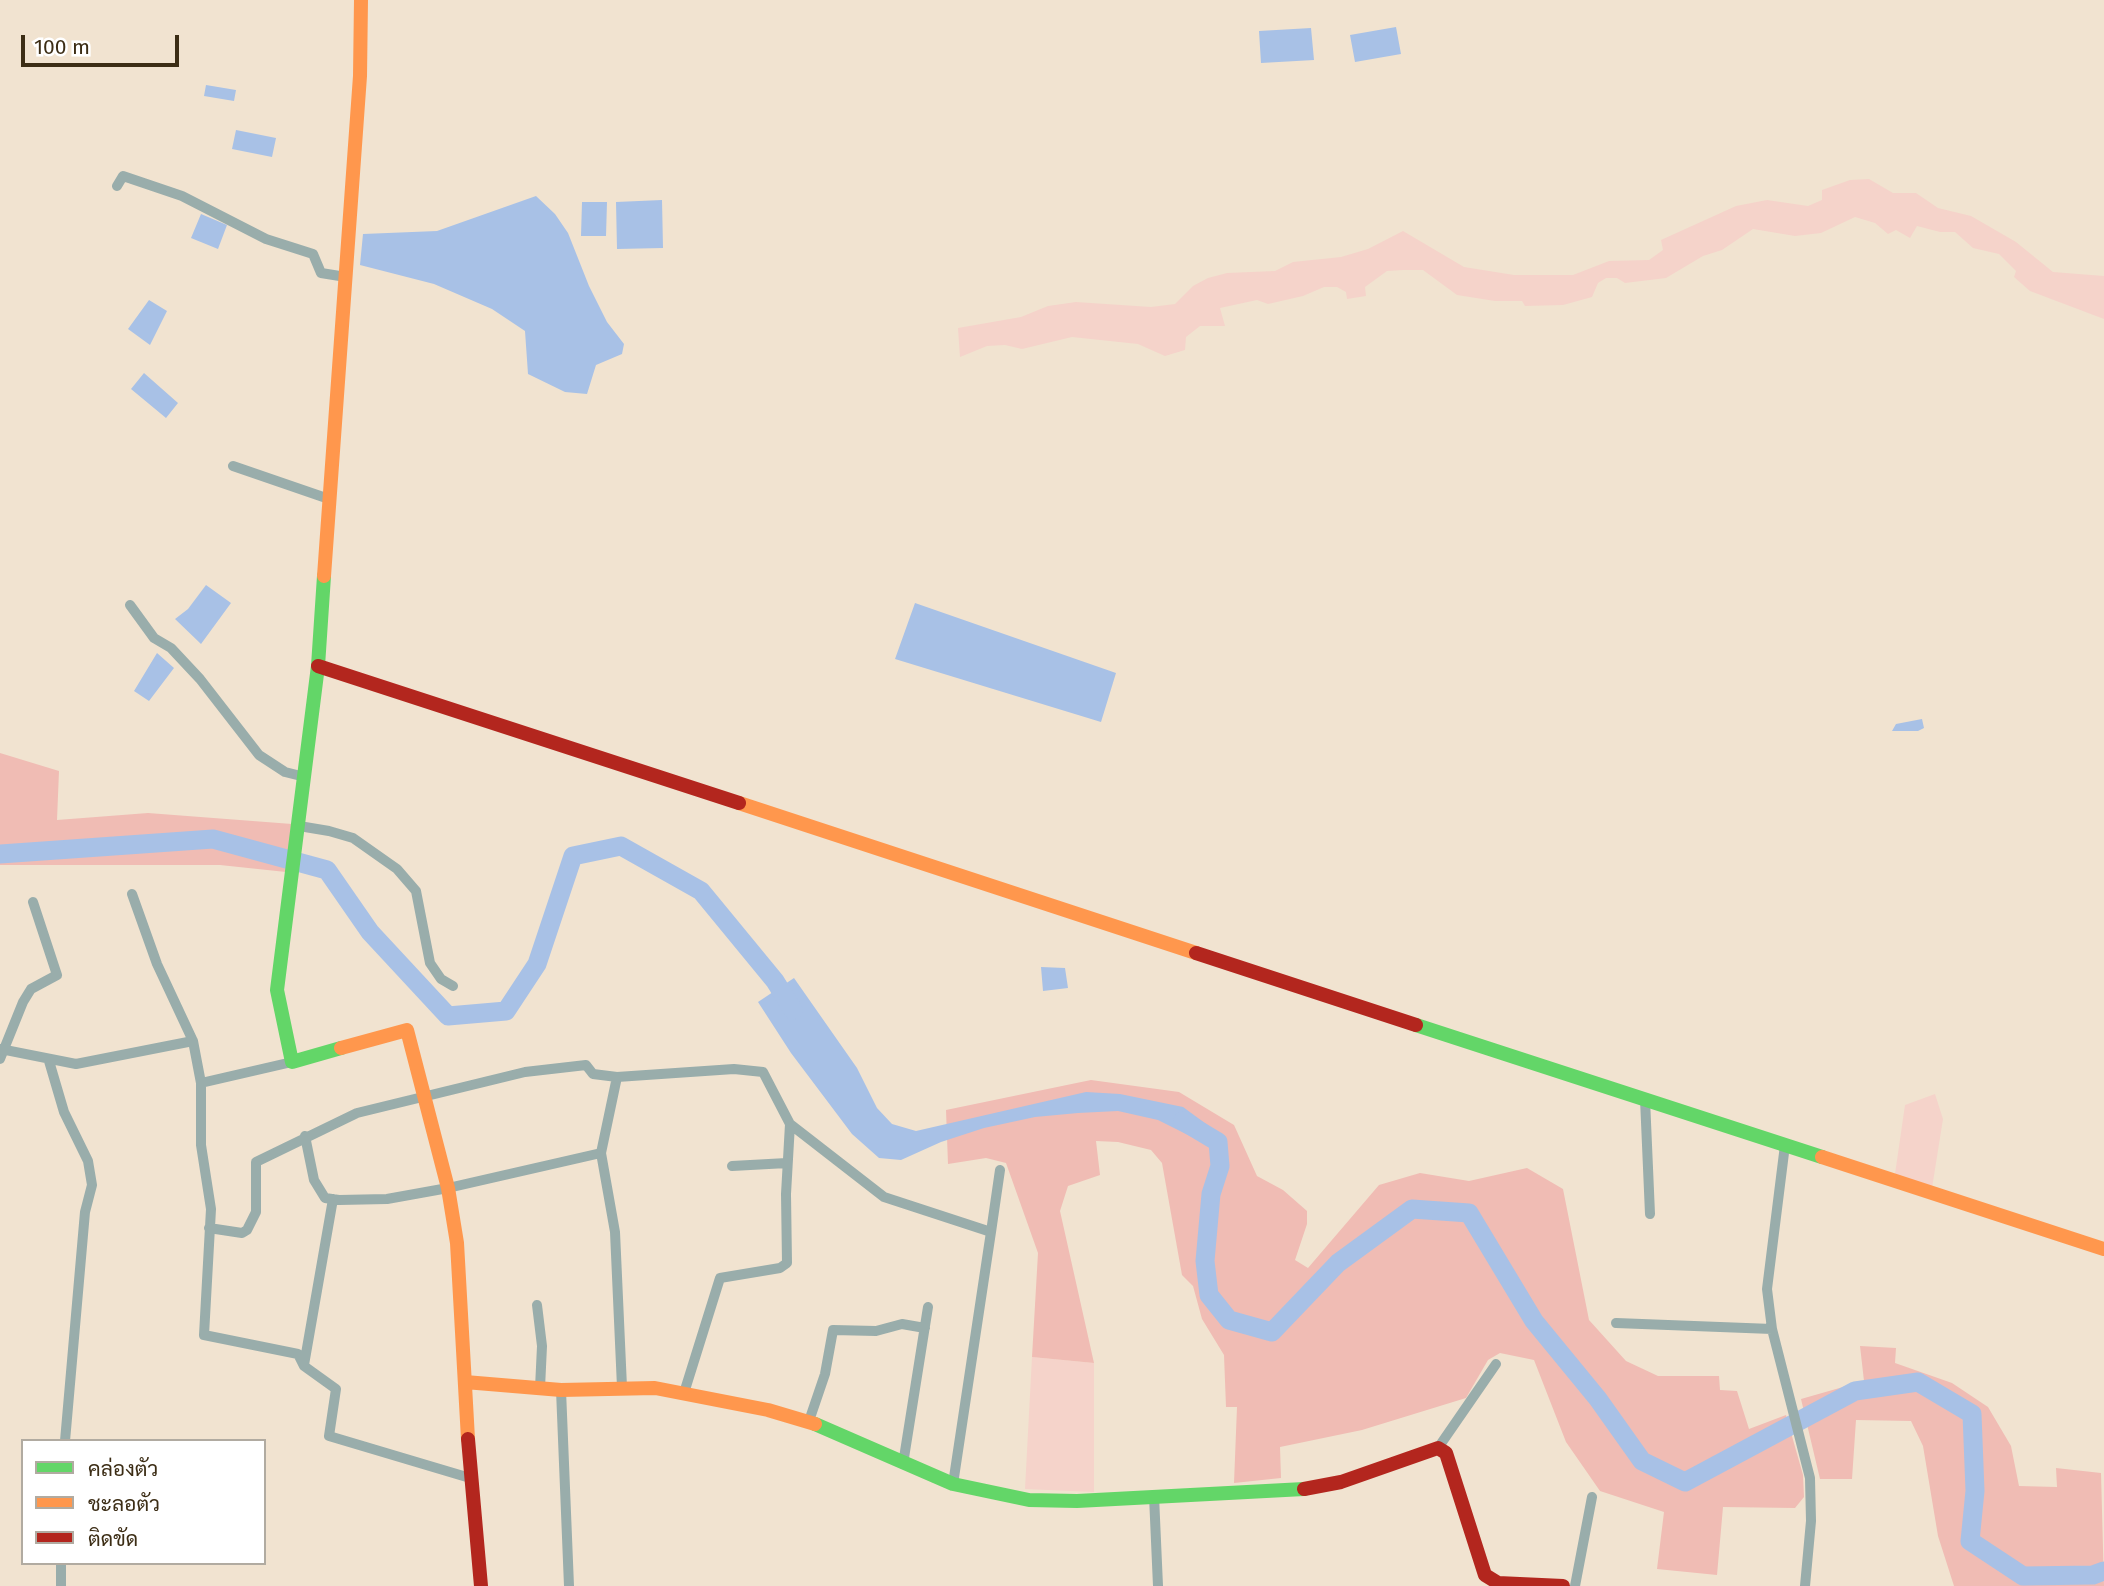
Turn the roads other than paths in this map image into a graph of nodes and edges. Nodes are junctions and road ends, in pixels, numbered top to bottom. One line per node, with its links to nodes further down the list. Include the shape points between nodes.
1 (361, 0): 3 (street)
2 (117, 186): 3 (street, via 123,176 182,196 266,239 313,254 321,273)
3 (346, 276): 5 (street)
4 (233, 466): 5 (street)
5 (329, 499): 7 (street)
6 (130, 605): 8 (street, via 155,638 200,679 259,755 285,772)
7 (318, 666): 8 (street); 20 (street)
8 (304, 777): 9 (street)
9 (297, 833): 12 (street, via 329,831 353,838 397,869 416,891 430,963 441,979); 16 (street, via 277,990)
10 (132, 894): 13 (street, via 157,964)
11 (33, 902): 14 (street, via 57,975 31,989)
12 (453, 986)
13 (193, 1041): 15 (street, via 76,1064); 18 (street)
14 (1, 1052): 15 (street)
15 (50, 1061): 47 (street, via 64,1112 88,1161 92,1185 85,1212)
16 (292, 1062): 18 (street); 19 (street, via 407,1030)
17 (617, 1077): 19 (street, via 593,1074 586,1065 525,1072); 21 (street, via 734,1069 763,1072); 24 (street)
18 (201, 1083): 31 (street)
19 (422, 1095): 22 (street, via 357,1113); 28 (street)
20 (1645, 1099): 23 (street); 30 (street)
21 (790, 1124): 25 (street); 32 (street, via 884,1197)
22 (305, 1136): 29 (street, via 314,1180 325,1198); 31 (street, via 256,1162 256,1212 247,1230)
23 (1785, 1145): 33 (street); 38 (street, via 1767,1289)
24 (601, 1153): 28 (street); 42 (street, via 615,1232)
25 (787, 1163): 26 (street); 45 (street, via 787,1263 720,1278)
26 (732, 1166)
27 (1000, 1170): 32 (street)
28 (448, 1188): 29 (street, via 387,1199); 41 (street, via 457,1243)
29 (333, 1199): 40 (street)
30 (1650, 1214)
31 (209, 1228): 40 (street, via 204,1335 298,1354)
32 (991, 1232): 51 (street)
33 (2104, 1249)
34 (537, 1306): 43 (street)
35 (928, 1307): 37 (street)
36 (1616, 1323): 38 (street)
37 (925, 1328): 46 (street, via 902,1324 876,1331 833,1330); 49 (street)
38 (1772, 1329): 61 (street, via 1810,1478)
39 (1496, 1364): 48 (street)
40 (304, 1366): 50 (street, via 336,1390 329,1436)
41 (465, 1382): 43 (street); 50 (street)
42 (622, 1387): 44 (street); 45 (street)
43 (540, 1388): 44 (street)
44 (561, 1390): 57 (street)
45 (684, 1393): 46 (street)
46 (809, 1421): 49 (street)
47 (65, 1439)
48 (1438, 1448): 52 (street, via 1342,1482 1304,1489); 59 (street, via 1446,1454 1485,1574 1499,1583)
49 (903, 1464): 51 (street)
50 (470, 1478): 56 (street)
51 (953, 1484): 52 (street, via 1030,1500)
52 (1154, 1496): 58 (street)
53 (1592, 1497): 60 (street)
54 (61, 1565): 55 (street)
55 (61, 1586)
56 (481, 1586)
57 (569, 1586)
58 (1158, 1586)
59 (1563, 1586)
60 (1575, 1586)
61 (1805, 1586)

